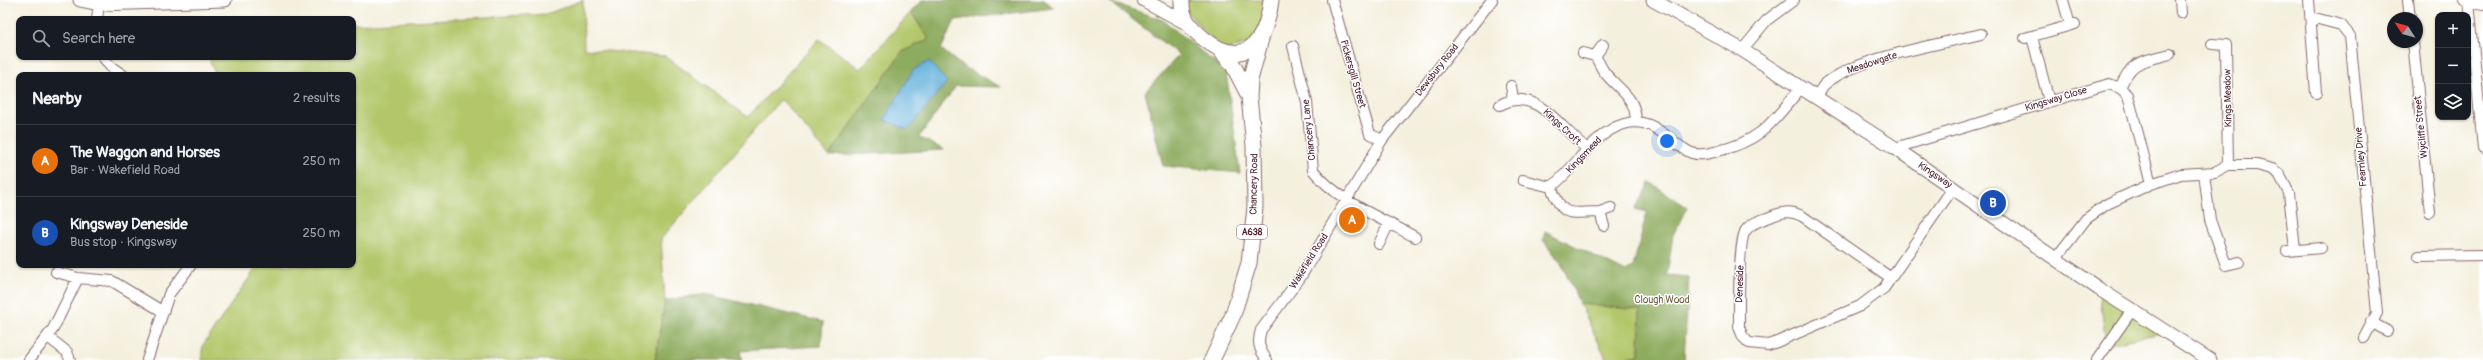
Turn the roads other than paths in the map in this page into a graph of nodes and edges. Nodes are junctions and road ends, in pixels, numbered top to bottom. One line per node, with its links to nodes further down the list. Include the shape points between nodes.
1 (80, 0): 17 (main road)
2 (225, 0): 14 (main road)
3 (1144, 0): 22 (main road)
4 (1182, 0): 22 (highway, via 1183,13)
5 (1271, 0): 24 (highway, A638)
6 (1332, 0): 46 (street, Pickersgill Street, via 1370,134)
7 (1492, 0): 46 (street, Dewsbury Road)
8 (1794, 0): 29 (street, via 1767,20)
9 (2063, 0): 43 (street, via 2072,24 2028,38)
10 (2180, 0): 19 (street)
11 (2309, 0): 21 (street)
12 (2408, 0): 18 (street)
13 (2467, 0): 16 (street); 48 (street)
14 (148, 1): 17 (main road)
15 (1656, 1): 29 (main road, Kingsway)
16 (2482, 3)
17 (99, 4): 20 (street)
18 (2409, 12)
19 (2180, 13)
20 (97, 16)
21 (2311, 18): 39 (street); 75 (street, Fearnley Drive, via 2341,25 2350,36 2377,313)
22 (1188, 24): 30 (highway, A638)
23 (1982, 34): 41 (street, Meadowgate, via 1873,61 1844,72 1822,86)
24 (1262, 35): 30 (highway, via 1252,47 1244,51); 40 (highway, Chancery Road / A638, via 1250,80)
25 (2212, 44): 50 (street, Kings Meadow, via 2226,45)
26 (1603, 45): 33 (street)
27 (1293, 46): 56 (street, Chancery Lane, via 1307,102 1313,170 1319,178)
28 (2414, 48): 59 (street, Wycliffe Street)
29 (1742, 50): 38 (main road, Kingsway)
30 (1221, 51): 40 (highway, Chancery Road / A638, via 1233,65)
31 (1583, 53): 33 (street)
32 (2170, 54): 37 (street, via 2133,65 2126,73)
33 (1595, 56): 45 (street, via 1605,73 1632,101)
34 (105, 60): 35 (street)
35 (118, 72)
36 (1511, 86): 42 (street)
37 (2120, 88): 43 (street, Kingsway Close, via 2104,84); 53 (street, via 2128,95 2130,101)
38 (1800, 89): 41 (main road, Kingsway); 45 (street, via 1772,124 1747,143 1698,155 1686,151 1660,130)
39 (2316, 93)
40 (1249, 97): 82 (highway, Chancery Road / A638, via 1254,146 1254,207 1249,263 1233,315)
41 (1817, 98): 47 (main road, Kingsway)
42 (1513, 99): 44 (street); 49 (street, Kings Croft, via 1530,102 1545,109 1569,135)
43 (2049, 101): 47 (street, Kingsway Close)
44 (1500, 105)
45 (1636, 122): 49 (street, Kingsmead, via 1609,131)
46 (1382, 140): 56 (street, Wakefield Road)
47 (1895, 148): 55 (main road, Kingsway)
48 (2483, 148)
49 (1588, 149): 54 (street, Kingsmead)
50 (2228, 165): 51 (street); 64 (street, via 2257,165 2279,174 2289,193 2291,250)
51 (2204, 173): 53 (street, via 2180,174); 68 (street, via 2210,220 2226,265)
52 (1523, 180): 54 (street)
53 (2151, 184): 67 (street, via 2096,211 2077,229)
54 (1551, 187): 58 (street, via 1557,203 1569,212)
55 (1953, 188): 67 (main road, Kingsway); 72 (street, Deneside)
56 (1347, 199): 60 (street, Chancery Lane); 83 (street, Wakefield Road, via 1300,278 1261,330 1259,346)
57 (1611, 208): 58 (street)
58 (1600, 212): 61 (street)
59 (2430, 212)
60 (1389, 223): 62 (street, Chancery Lane); 63 (street)
61 (1604, 226)
62 (1415, 237)
63 (1379, 244)
64 (2321, 248)
65 (2483, 255): 66 (street)
66 (2419, 256)
67 (2056, 258): 73 (main road, Kingsway)
68 (2239, 262)
69 (189, 268): 74 (street, via 169,294)
70 (56, 272): 71 (street)
71 (78, 278): 74 (street, via 112,282); 77 (street)
72 (1891, 278): 72 (street, Deneside, via 1873,298 1860,306 1768,345 1749,343 1739,327 1741,248 1744,231 1778,213 1793,212 1802,216)
73 (2132, 310): 84 (street); 85 (main road, Kingsway)
74 (162, 311): 81 (street)
75 (2371, 322): 76 (street); 78 (street, Fearnley Drive)
76 (2387, 332)
77 (48, 337): 79 (street); 80 (street, via 67,352)
78 (2364, 338)
79 (29, 360)
80 (70, 360)
81 (147, 360)
82 (1212, 360)
83 (1267, 360)
84 (2097, 360)
85 (2210, 360)

